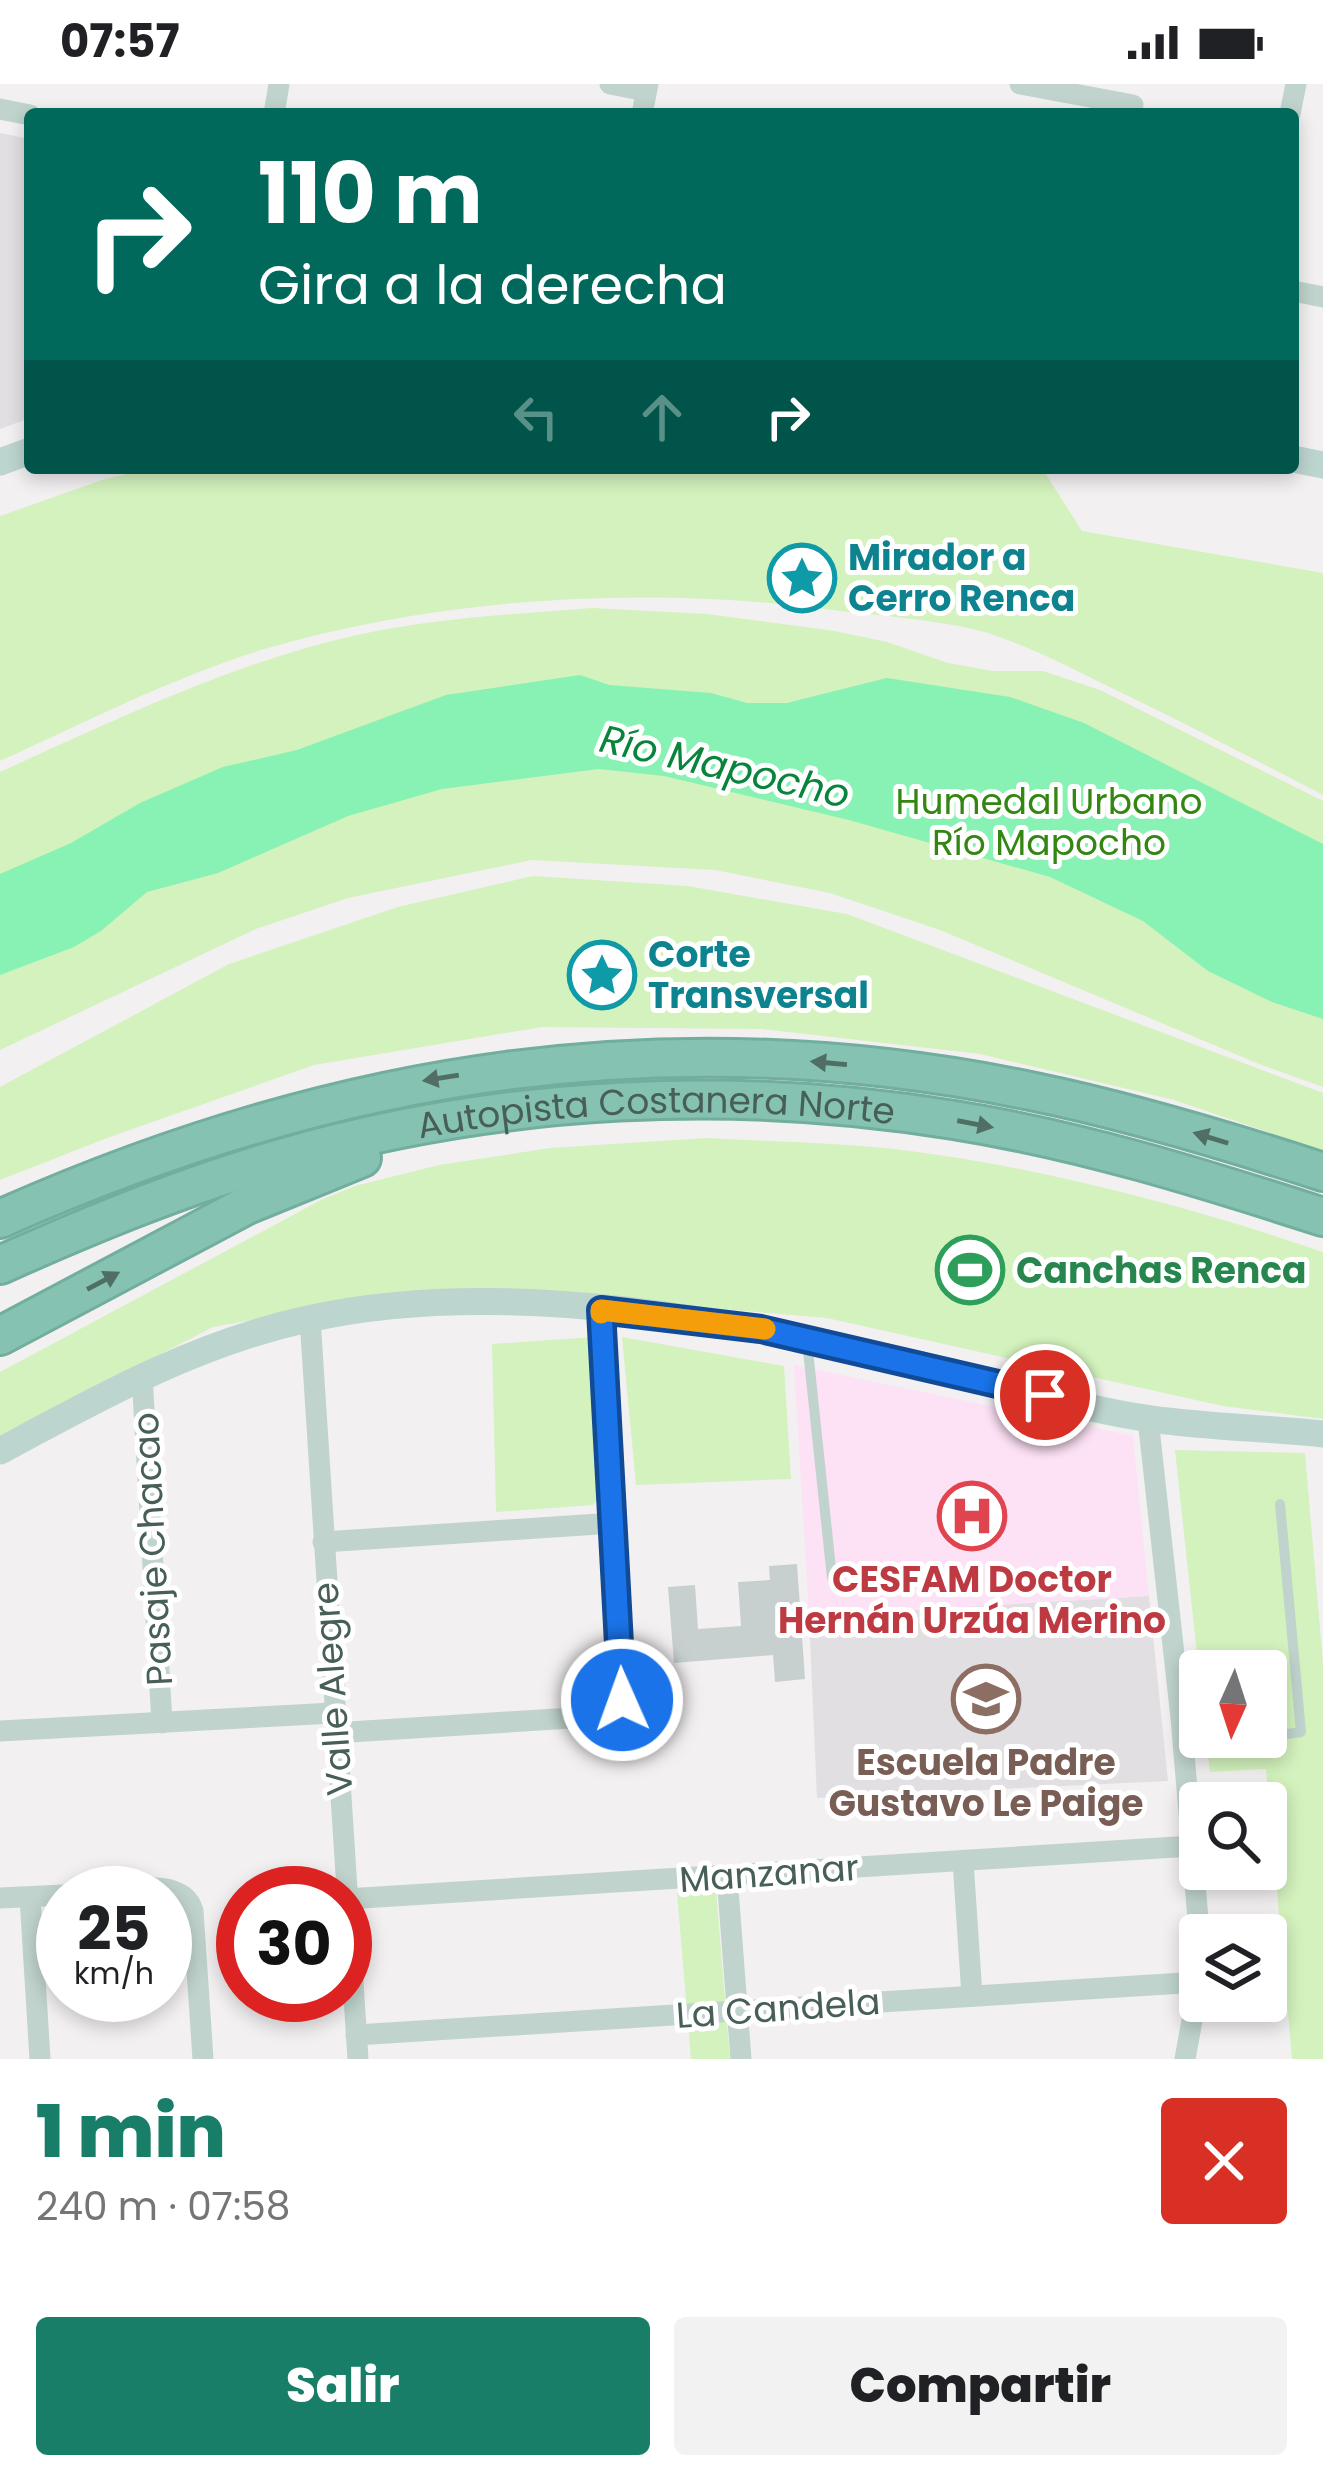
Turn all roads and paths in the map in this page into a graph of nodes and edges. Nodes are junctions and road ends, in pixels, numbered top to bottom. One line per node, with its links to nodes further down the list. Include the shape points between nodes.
1 (610, 84): 3 (street)
2 (1020, 84): 4 (street)
3 (647, 87)
4 (1134, 101)
5 (493, 1114): 7 (highway, Autopista Costanera Norte, one-way to 7, via 686,1099 890,1111 1100,1151); 9 (highway, Autopista Costanera Norte, via 268,1162); 12 (highway, one-way to 5, via 271,1193)
6 (1323, 1172): 8 (highway, Autopista Costanera Norte, one-way to 8, via 1106,1108 923,1072 657,1058 491,1070 338,1100 188,1143)
7 (1323, 1216)
8 (0, 1219)
9 (0, 1265)
10 (601, 1310): 11 (street, via 407,1305); 13 (street); 19 (street)
11 (310, 1318): 14 (street); 20 (street, Valle Alegre)
12 (0, 1336)
13 (807, 1338): 15 (street); 21 (lane)
14 (142, 1375): 17 (street); 23 (street, Pasaje Chacao)
15 (1148, 1419): 16 (street); 22 (street)
16 (1323, 1434)
17 (0, 1451)
18 (1280, 1504): 26 (lane, via 1301,1732)
19 (614, 1523): 20 (street); 24 (street, via 624,1691 618,1708 603,1715)
20 (322, 1541): 24 (street, Valle Alegre)
21 (832, 1578)
22 (1179, 1704)
23 (162, 1723): 24 (street); 25 (street)
24 (333, 1723): 29 (street, Valle Alegre)
25 (0, 1731)
26 (1287, 1734)
27 (1179, 1847): 28 (street, Manzanar)
28 (963, 1861): 30 (street, Manzanar); 37 (street)
29 (344, 1866)
30 (727, 1876): 33 (street, Manzanar); 38 (street)
31 (30, 1897): 32 (street); 34 (street); 42 (street)
32 (36, 1897)
33 (372, 1897)
34 (0, 1898)
35 (192, 1908): 43 (street)
36 (1179, 1983): 37 (street, La Candela)
37 (972, 1996): 38 (street, La Candela)
38 (738, 2011): 41 (street, La Candela); 45 (street)
39 (355, 2022): 41 (street, Valle Alegre)
40 (1192, 2022): 46 (street)
41 (356, 2035): 44 (street, Valle Alegre)
42 (40, 2059)
43 (203, 2059)
44 (358, 2059)
45 (741, 2059)
46 (1185, 2059)

